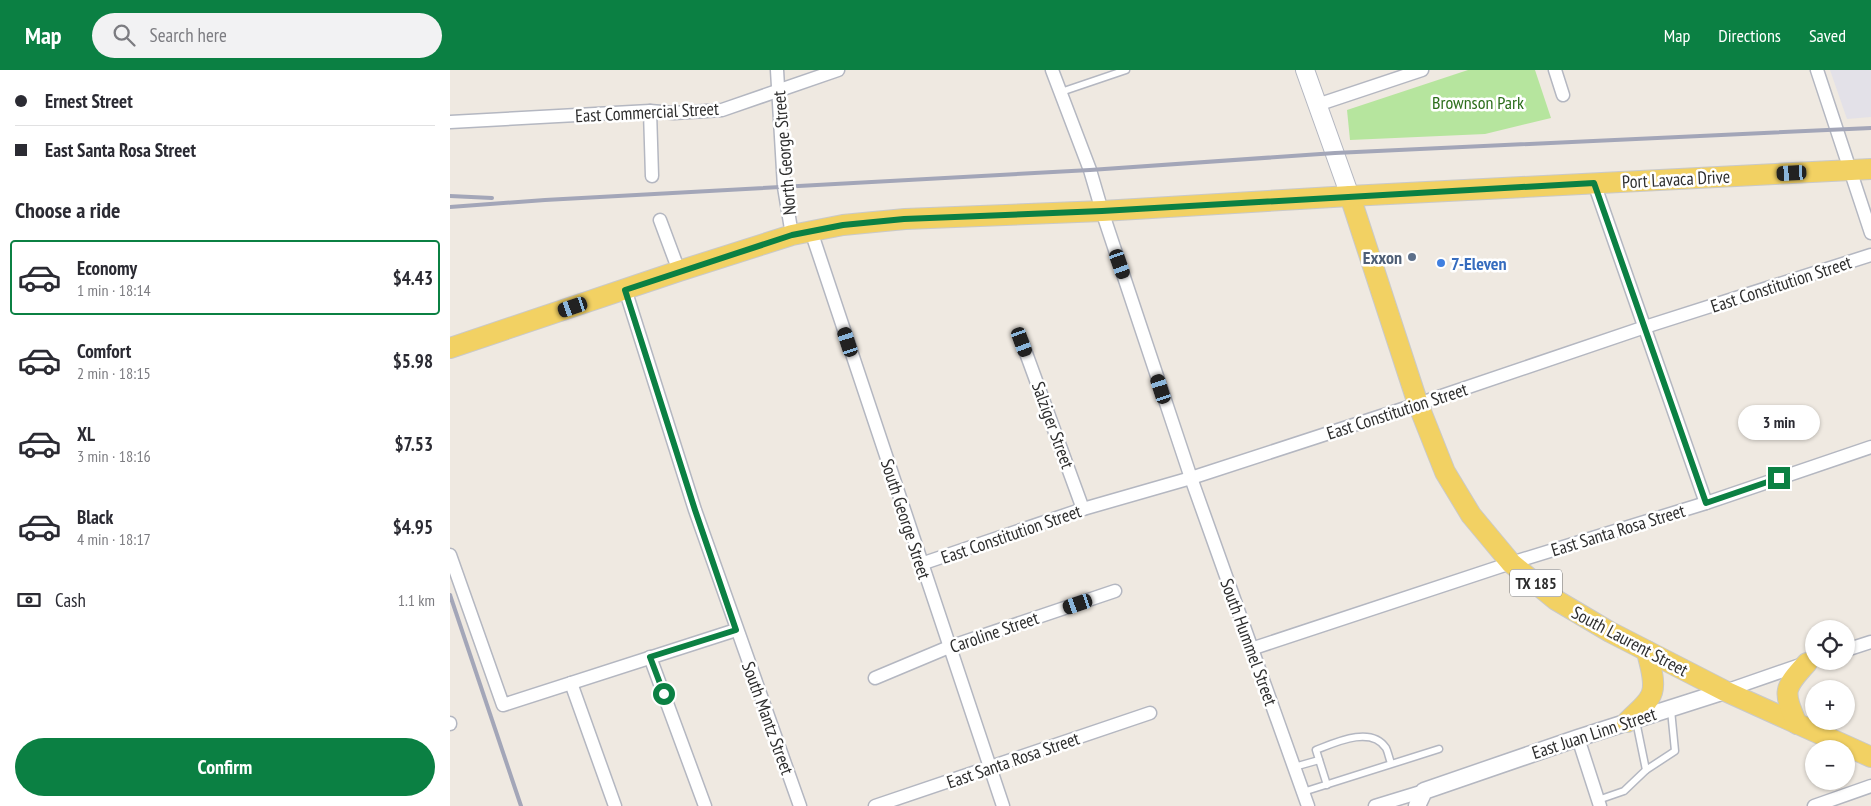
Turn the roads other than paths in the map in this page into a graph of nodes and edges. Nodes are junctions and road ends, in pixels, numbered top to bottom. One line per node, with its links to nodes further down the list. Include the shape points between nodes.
1 (777, 70): 9 (street, North George Street)
2 (838, 70): 9 (street, East Commercial Street)
3 (1052, 70): 10 (street, South Hummel Street)
4 (1126, 70): 10 (lane)
5 (1305, 70): 12 (main road, TX 185)
6 (1422, 70): 12 (street)
7 (1555, 70): 11 (street)
8 (1817, 70): 15 (street)
9 (779, 91): 13 (street, East Commercial Street, via 722,110); 21 (street, North George Street, via 784,187)
10 (1060, 92): 19 (street, South Hummel Street)
11 (1563, 95)
12 (1317, 105): 18 (main road, TX 185)
13 (650, 111): 14 (street, East Commercial Street); 16 (street)
14 (450, 122)
15 (1861, 169): 17 (main road, Port Lavaca Drive); 22 (street)
16 (652, 176)
17 (1594, 183): 18 (main road, Port Lavaca Drive); 26 (street)
18 (1350, 196): 19 (main road, Port Lavaca Drive); 29 (main road, TX 185)
19 (1102, 211): 21 (main road, Port Lavaca Drive, via 904,219); 31 (street, South Hummel Street)
20 (660, 220): 24 (street)
21 (802, 233): 24 (main road, Port Lavaca Drive); 36 (street, South George Street)
22 (1871, 233)
23 (1871, 255): 26 (street, East Constitution Street)
24 (679, 271): 25 (main road, Port Lavaca Drive)
25 (625, 290): 28 (main road, Port Lavaca Drive); 38 (street, South Mantz Street)
26 (1645, 327): 29 (street, East Constitution Street); 32 (street)
27 (1022, 342): 33 (street, Salziger Street)
28 (450, 348)
29 (1418, 404): 31 (street, East Constitution Street); 35 (main road, South Laurent Street / TX 185, via 1445,472 1471,515)
30 (1871, 447): 32 (street, East Santa Rosa Street)
31 (1191, 478): 33 (street, East Constitution Street); 42 (street, South Hummel Street)
32 (1706, 503): 35 (street, East Santa Rosa Street)
33 (1084, 509): 36 (street, East Constitution Street)
34 (450, 555): 48 (street, via 502,705)
35 (1511, 563): 42 (street, East Santa Rosa Street); 43 (main road, South Laurent Street / TX 185, via 1556,600)
36 (922, 564): 40 (street, South George Street)
37 (1115, 591): 40 (street, Caroline Street)
38 (736, 630): 44 (street); 69 (street, South Mantz Street)
39 (1871, 642): 41 (street)
40 (949, 647): 47 (street, Caroline Street); 60 (street, South George Street)
41 (1855, 647)
42 (1251, 649): 59 (street, South Hummel Street)
43 (1646, 651): 49 (main road, South Laurent Street / TX 185); 52 (main road, via 1653,687 1651,696)
44 (650, 657): 48 (street); 68 (street)
45 (1805, 664): 49 (street, East Juan Linn Street)
46 (1805, 667): 53 (main road, via 1789,682 1787,699)
47 (874, 678)
48 (570, 683): 67 (street)
49 (1725, 691): 50 (street, East Juan Linn Street); 53 (main road, South Laurent Street / TX 185)
50 (1671, 708): 52 (street, East Juan Linn Street); 61 (lane, via 1674,751)
51 (1150, 714): 60 (street, East Santa Rosa Street)
52 (1631, 721): 54 (street, East Juan Linn Street); 61 (lane)
53 (1797, 724): 56 (main road, South Laurent Street / TX 185)
54 (1578, 738): 64 (street, East Juan Linn Street); 66 (street)
55 (1439, 749): 58 (lane)
56 (1871, 758)
57 (1319, 760): 58 (lane, via 1316,750 1346,738 1369,737 1385,747); 59 (lane); 62 (lane)
58 (1391, 763): 62 (lane)
59 (1294, 767): 65 (street, South Hummel Street)
60 (990, 768): 70 (street, East Santa Rosa Street); 71 (street, South George Street)
61 (1646, 770): 66 (lane, via 1624,791)
62 (1327, 785): 65 (lane)
63 (1871, 786): 75 (street)
64 (1424, 791): 73 (street, East Juan Linn Street); 74 (street)
65 (1303, 792): 72 (street, South Hummel Street)
66 (1599, 803)
67 (615, 806)
68 (705, 806)
69 (800, 806)
70 (875, 806)
71 (1002, 806)
72 (1308, 806)
73 (1375, 806)
74 (1417, 806)
75 (1814, 806)

